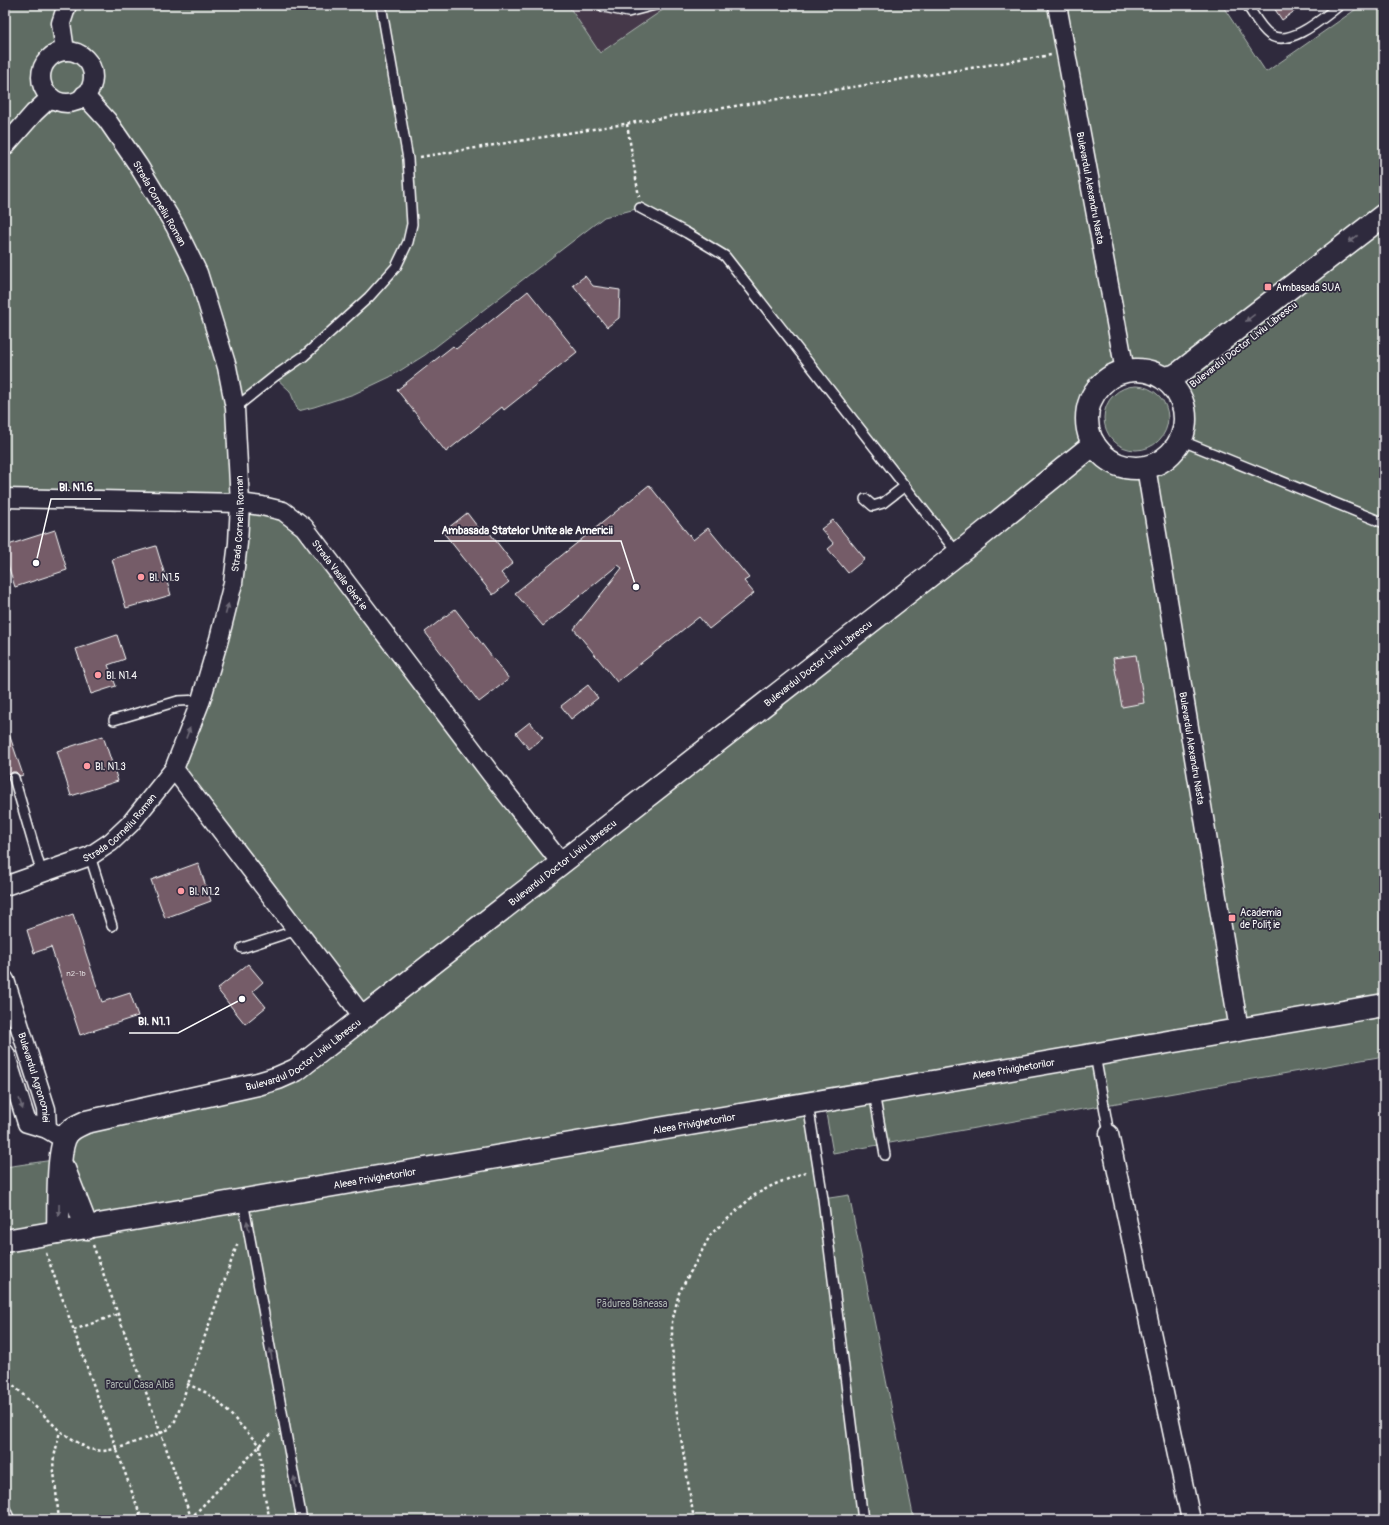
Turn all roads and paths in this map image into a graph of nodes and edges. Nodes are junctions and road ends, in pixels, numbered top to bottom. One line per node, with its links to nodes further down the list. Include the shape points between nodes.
1 (67, 5): 8 (street, via 61,23)
2 (381, 5): 14 (lane)
3 (602, 5): 4 (lane, via 628,12)
4 (655, 5)
5 (1057, 5): 9 (street, Bulevardul Alexandru Nasta)
6 (1247, 5): 7 (lane, via 1263,28 1278,38 1298,35)
7 (1340, 5)
8 (65, 51): 10 (street, via 82,56 90,65 91,86); 11 (street, via 56,53 44,64 43,86)
9 (1065, 53): 12 (path); 18 (street, Bulevardul Alexandru Nasta)
10 (84, 95): 11 (street, via 72,102 60,102); 21 (street, Strada Corneliu Roman, via 107,120 138,165 175,226 198,273 227,367)
11 (51, 97): 13 (street)
12 (627, 124): 14 (path); 15 (path)
13 (5, 146)
14 (408, 159): 21 (lane, via 412,224 408,242 396,267 369,297 304,356)
15 (640, 208): 25 (lane, via 725,256)
16 (1384, 215): 19 (street, Bulevardul Doctor Liviu Librescu, one-way to 19, via 1182,371)
17 (1384, 234): 20 (street, Bulevardul Doctor Liviu Librescu, via 1194,381 1186,389)
18 (1125, 371): 19 (street, via 1141,370); 23 (street, via 1108,378 1097,388 1090,401 1088,430)
19 (1164, 378): 20 (street)
20 (1182, 400): 22 (street, via 1186,416)
21 (235, 408): 28 (street, Strada Corneliu Roman)
22 (1180, 440): 24 (street, via 1162,461); 29 (lane)
23 (1094, 444): 24 (street, via 1110,461 1126,467); 30 (street, Bulevardul Doctor Liviu Librescu)
24 (1146, 467): 45 (street, Bulevardul Alexandru Nasta)
25 (905, 486): 27 (lane, via 883,504 873,506); 30 (lane)
26 (5, 498): 28 (street, Strada Vasile Gheție)
27 (865, 499)
28 (240, 503): 31 (street, Strada Corneliu Roman, one-way to 28, via 233,583); 36 (street, Strada Vasile Gheție, via 283,511 304,527)
29 (1384, 523)
30 (958, 554): 36 (street, Bulevardul Doctor Liviu Librescu)
31 (201, 700): 32 (lane, via 178,701); 33 (street, Strada Corneliu Roman, one-way to 31)
32 (114, 720)
33 (174, 769): 35 (street, Strada Corneliu Roman, via 130,824 111,842); 40 (street)
34 (14, 778): 37 (lane)
35 (90, 856): 37 (street, Strada Corneliu Roman); 39 (lane)
36 (562, 864): 44 (street, Bulevardul Doctor Liviu Librescu)
37 (42, 874): 38 (street, Strada Corneliu Roman)
38 (5, 886)
39 (112, 926)
40 (297, 930): 41 (lane); 44 (street)
41 (242, 948)
42 (5, 980): 51 (street, Bulevardul Agronomiei)
43 (1384, 1005): 45 (street, Aleea Privighetorilor)
44 (364, 1018): 51 (street, Bulevardul Doctor Liviu Librescu, via 296,1070 278,1078 86,1122 74,1127)
45 (1239, 1030): 47 (street, Aleea Privighetorilor)
46 (5, 1053): 51 (street, Bulevardul Agronomiei, one-way to 51, via 27,1122)
47 (1095, 1055): 48 (street, Aleea Privighetorilor); 50 (lane)
48 (874, 1093): 49 (street, Aleea Privighetorilor); 52 (lane)
49 (808, 1104): 53 (lane); 54 (street, Aleea Privighetorilor)
50 (1109, 1134): 77 (street)
51 (57, 1142): 55 (street); 56 (street, one-way to 56)
52 (885, 1155)
53 (817, 1167): 75 (path, via 773,1185 742,1205 711,1234 679,1293 672,1322 674,1400); 76 (lane)
54 (244, 1210): 55 (street, Aleea Privighetorilor); 61 (path); 62 (lane, one-way to 54)
55 (86, 1228): 56 (street, Aleea Privighetorilor); 58 (path)
56 (49, 1234): 57 (street, Aleea Privighetorilor); 59 (path)
57 (5, 1241)
58 (118, 1314): 59 (path); 64 (path)
59 (74, 1330): 66 (path)
60 (5, 1377): 63 (path)
61 (187, 1384): 64 (path, via 175,1421 169,1429); 65 (path, via 219,1402)
62 (284, 1420): 65 (path); 74 (lane, one-way to 62)
63 (60, 1431): 66 (path, via 88,1449); 70 (path, via 53,1462)
64 (161, 1433): 66 (path); 68 (path)
65 (260, 1446): 68 (path); 73 (path, via 264,1493)
66 (116, 1449): 71 (path)
67 (5, 1509): 69 (lane)
68 (192, 1519): 72 (path)
69 (10, 1520)
70 (59, 1520)
71 (142, 1520)
72 (184, 1520)
73 (270, 1520)
74 (302, 1520)
75 (694, 1520)
76 (863, 1520)
77 (1191, 1520)

